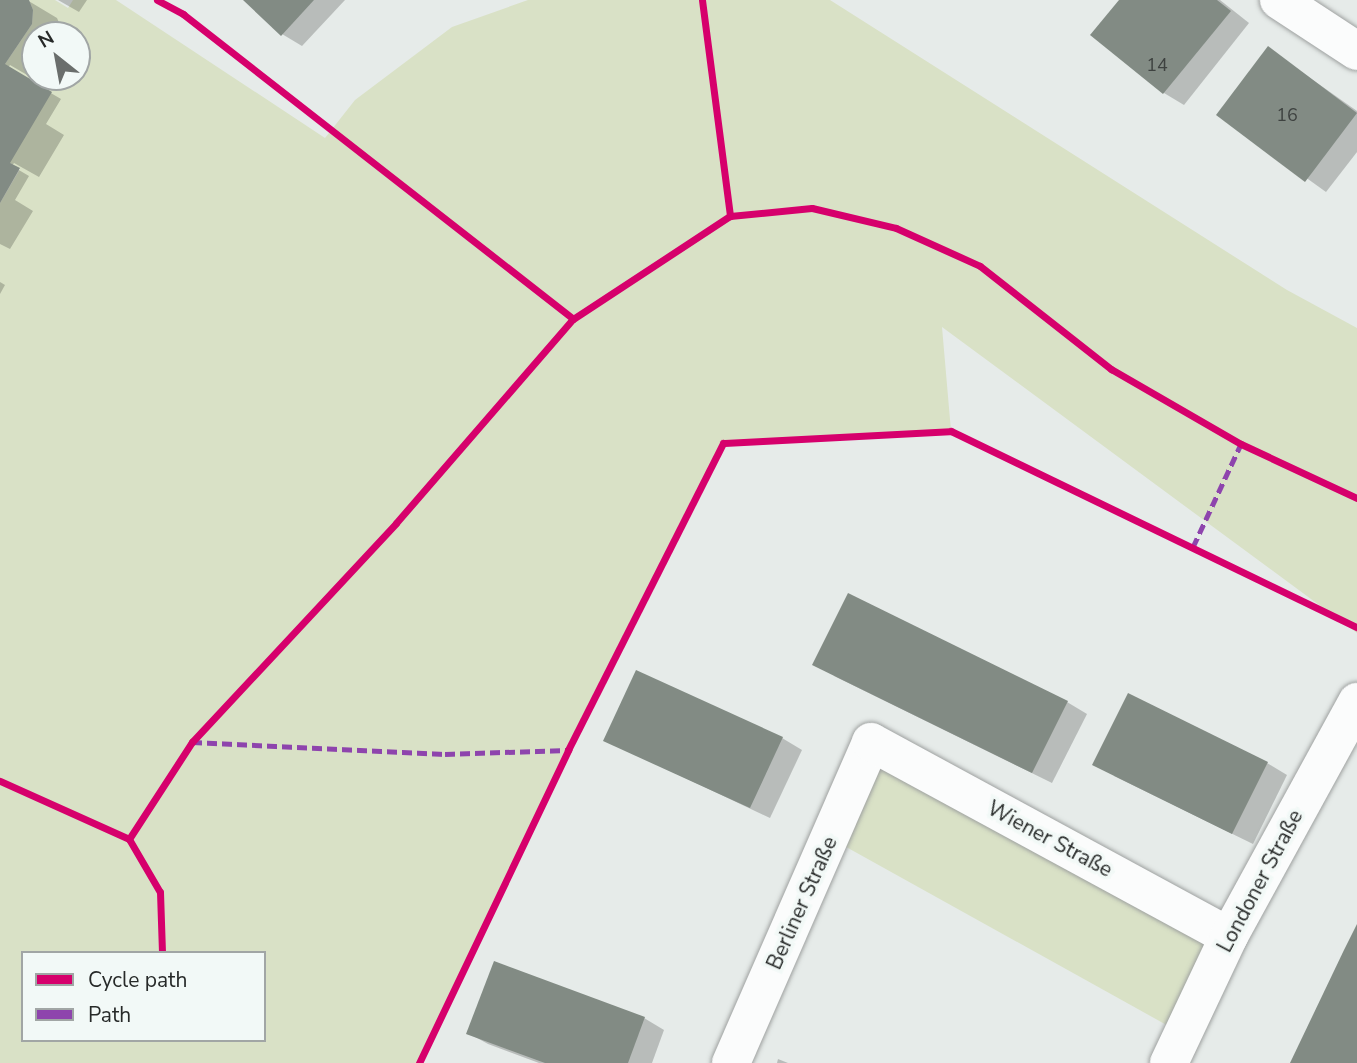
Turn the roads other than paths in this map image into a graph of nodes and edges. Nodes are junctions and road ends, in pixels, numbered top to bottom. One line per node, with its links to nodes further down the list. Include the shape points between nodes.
1 (1279, 0): 2 (street)
2 (1357, 51)
3 (1357, 702): 5 (street, Londoner Straße)
4 (871, 742): 5 (street, Wiener Straße); 6 (street, Berliner Straße)
5 (1229, 936): 7 (street, Londoner Straße)
6 (731, 1063)
7 (1169, 1063)

